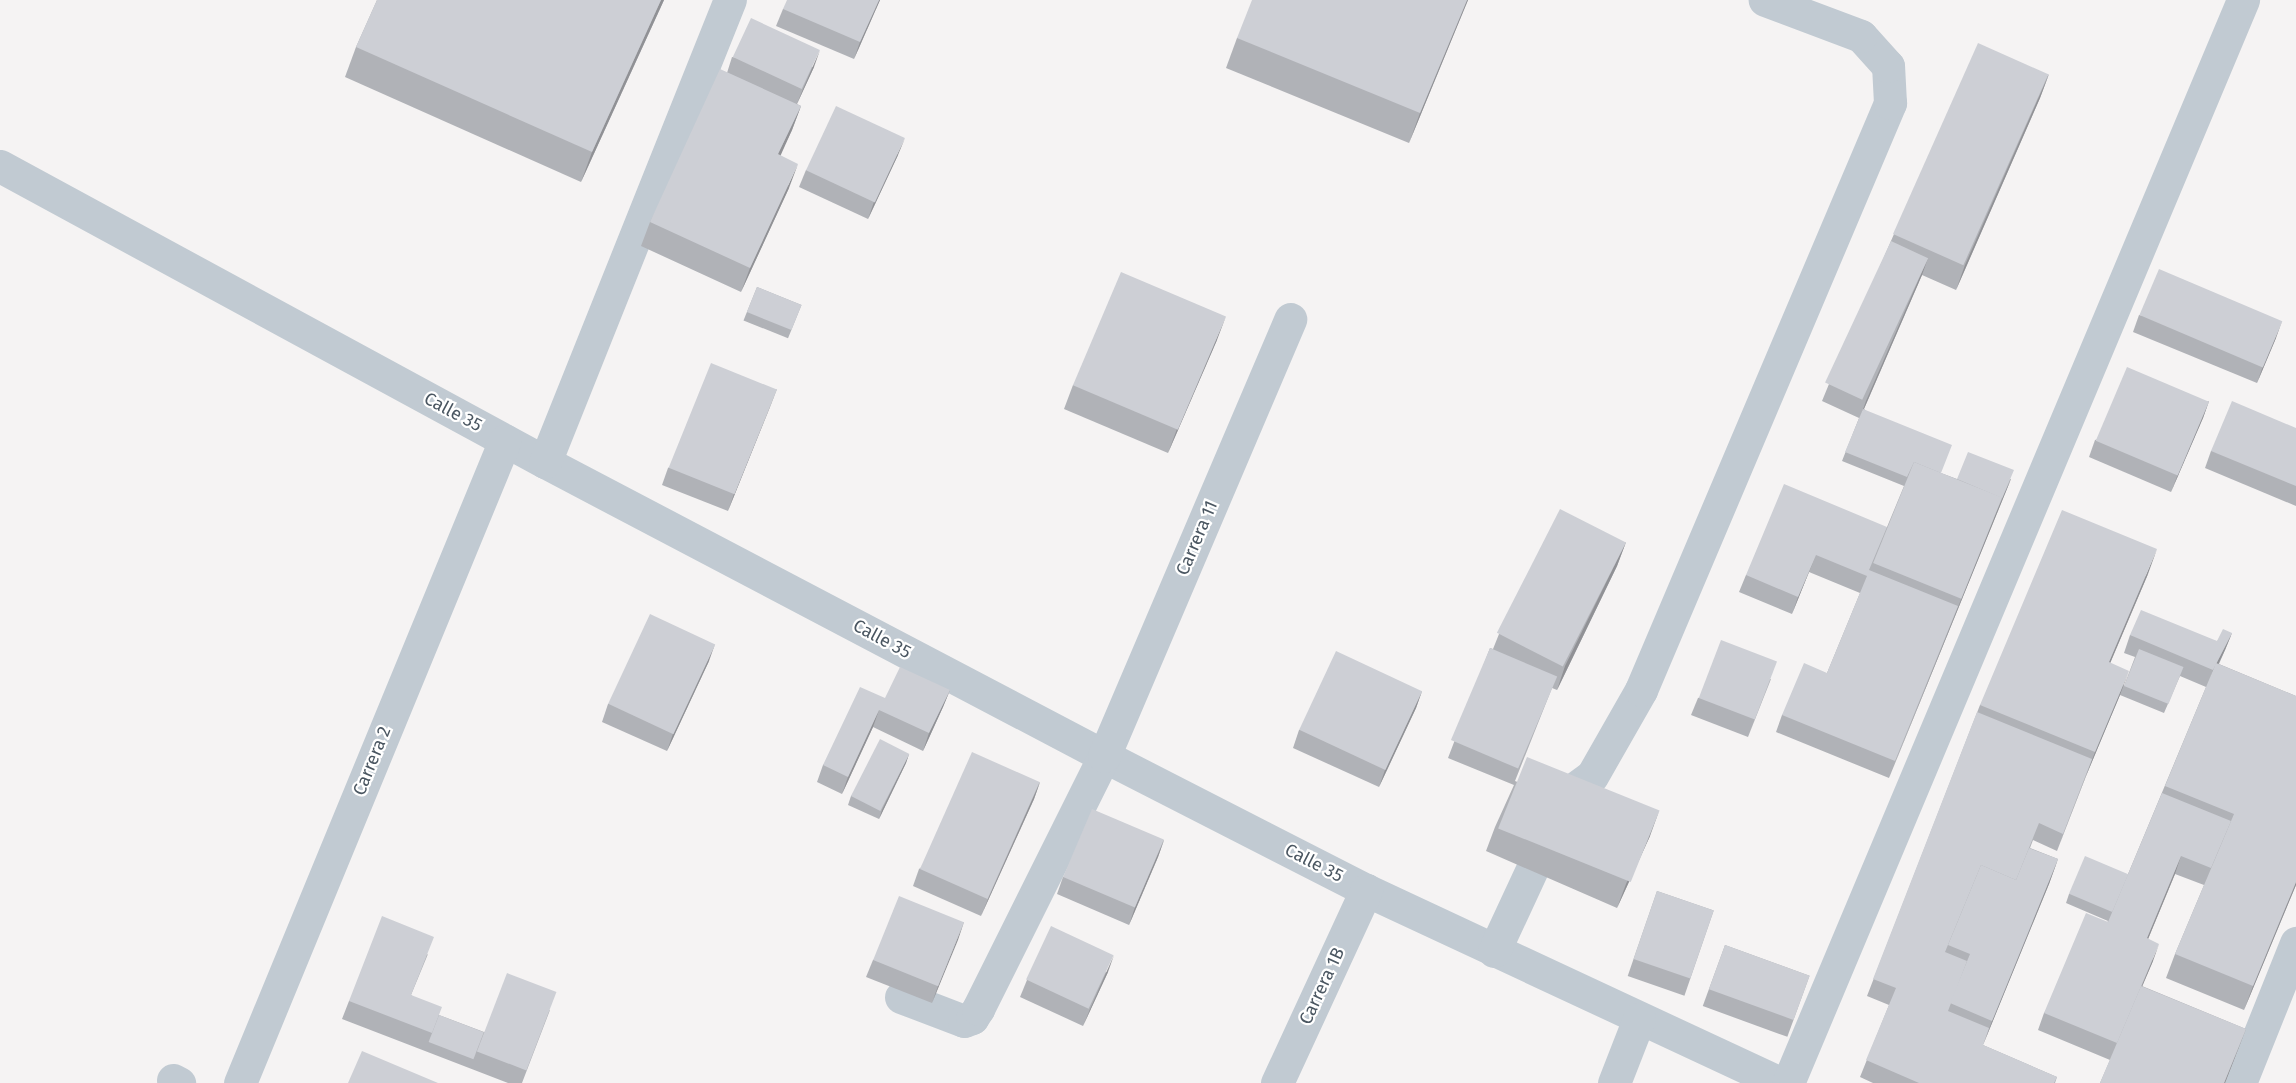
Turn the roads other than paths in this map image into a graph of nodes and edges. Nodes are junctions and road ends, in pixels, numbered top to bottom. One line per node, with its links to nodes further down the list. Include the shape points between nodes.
1 (730, 0): 7 (street)
2 (1765, 0): 9 (street, via 1861,36 1888,66 1890,103 1641,690 1592,776)
3 (2243, 0): 20 (street)
4 (0, 166): 6 (street, Calle 35)
5 (1290, 319): 8 (street, Carrera 11)
6 (504, 440): 7 (street, Calle 35); 16 (street, Carrera 2)
7 (545, 462): 8 (street, Calle 35)
8 (1104, 756): 11 (street, Calle 35); 14 (street, Carrera 11, via 972,1018 964,1021)
9 (1560, 799)
10 (1532, 869): 13 (street)
11 (1366, 890): 13 (street, Calle 35); 17 (street, Carrera 1B)
12 (2296, 943): 21 (street)
13 (1494, 951): 15 (street, Calle 35)
14 (901, 997)
15 (1639, 1019): 18 (street); 19 (street, Calle 35)
16 (240, 1083)
17 (1277, 1083)
18 (1614, 1083)
19 (1779, 1083)
20 (1788, 1083)
21 (2240, 1083)

